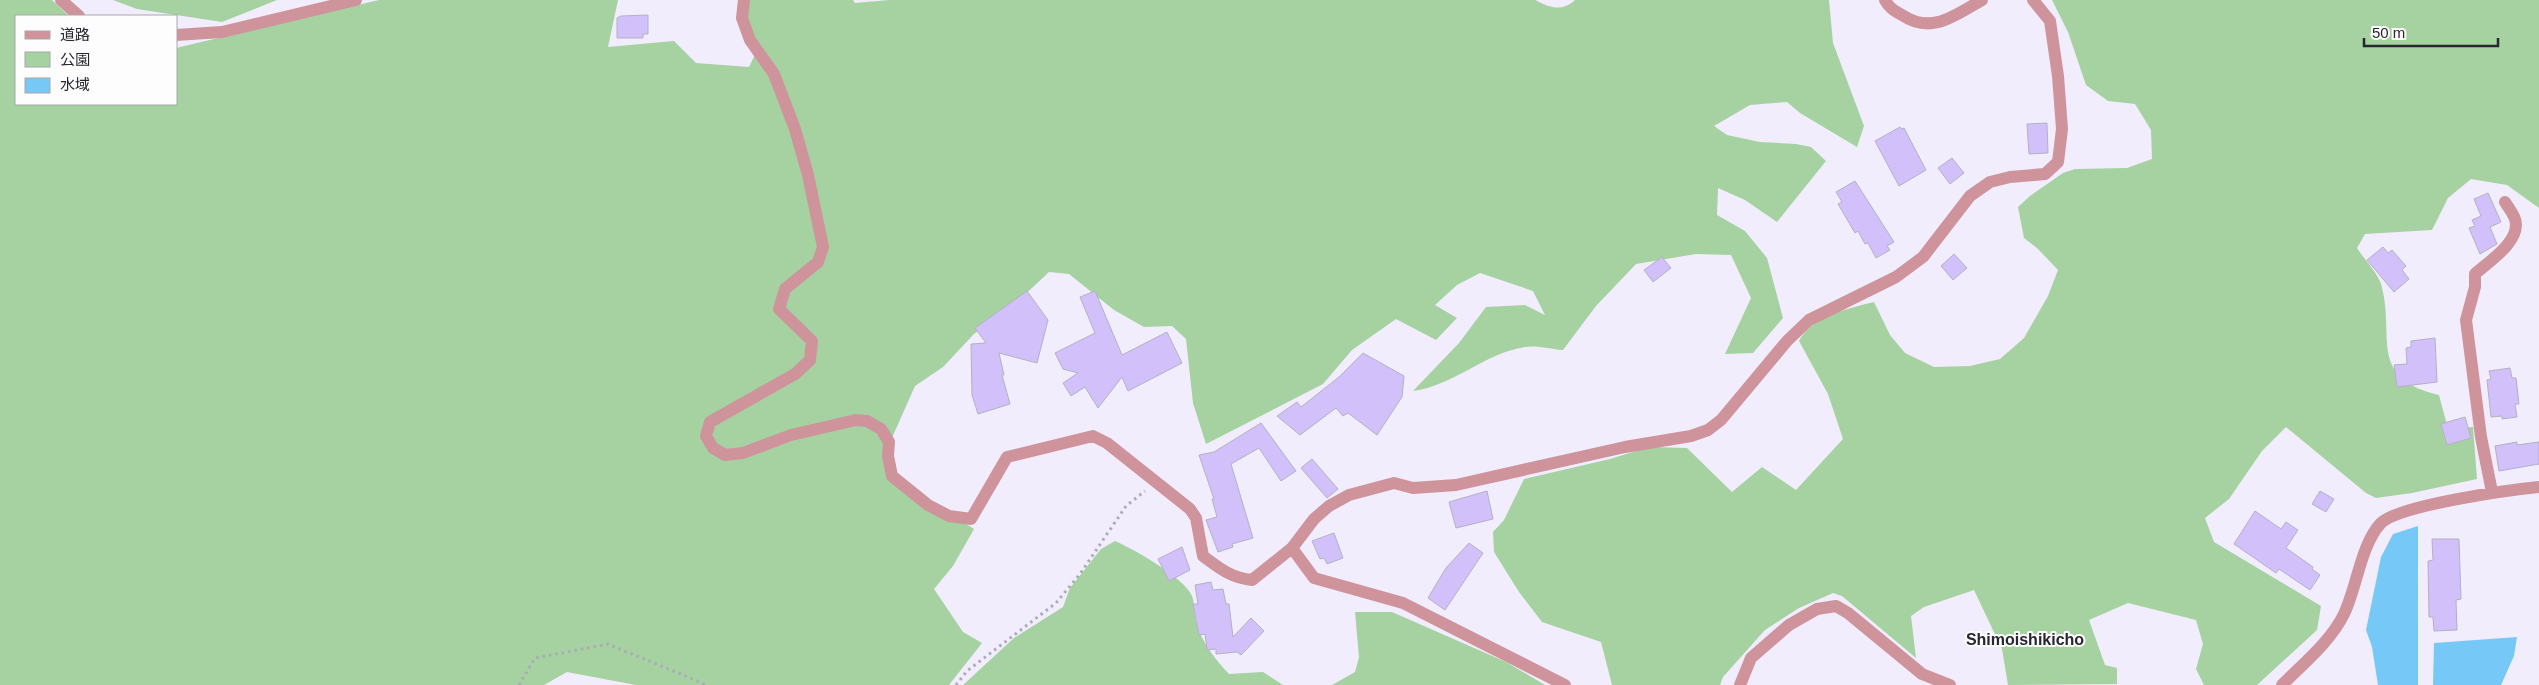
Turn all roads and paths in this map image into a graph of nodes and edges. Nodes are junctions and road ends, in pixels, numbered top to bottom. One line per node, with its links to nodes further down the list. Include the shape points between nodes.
1 (61, 0): 7 (street)
2 (356, 0): 8 (street, via 222,32)
3 (744, 0): 10 (street, via 742,18 750,40 774,74 795,129 824,247 818,262 784,288 779,309 812,341 810,360 795,374 710,422 706,436 713,448 725,455 743,453 791,435 856,420 867,421 881,429 889,442 892,476 928,505 949,516 971,519 1007,457 1093,436 1107,443)
4 (1885, 0): 5 (street, via 1888,6 1913,23 1940,24)
5 (1982, 0)
6 (2033, 0): 13 (street, via 2050,21 2062,129 2058,162 2045,174 1990,182 1970,196 1923,257 1867,293 1809,320 1787,341 1721,420 1708,430 1456,485 1414,488 1394,483 1349,495 1314,519)
7 (78, 15)
8 (178, 35)
9 (2505, 202): 12 (street, via 2515,220 2513,235 2475,274 2466,320 2481,437)
10 (1155, 483): 13 (street, via 1179,498 1190,510 1196,518 1203,556 1224,572 1252,580); 16 (path, via 1126,506 1056,603 966,671)
11 (2539, 487): 12 (street)
12 (2492, 492): 20 (street, via 2401,512 2383,522 2371,536 2344,615)
13 (1292, 548): 17 (street, via 1314,578 1403,603)
14 (519, 685): 15 (path, via 535,658 608,644)
15 (707, 685)
16 (956, 685)
17 (1565, 685)
18 (1740, 685): 19 (street, via 1751,658 1776,636 1817,609 1836,606 1922,674)
19 (1950, 685)
20 (2282, 685)

